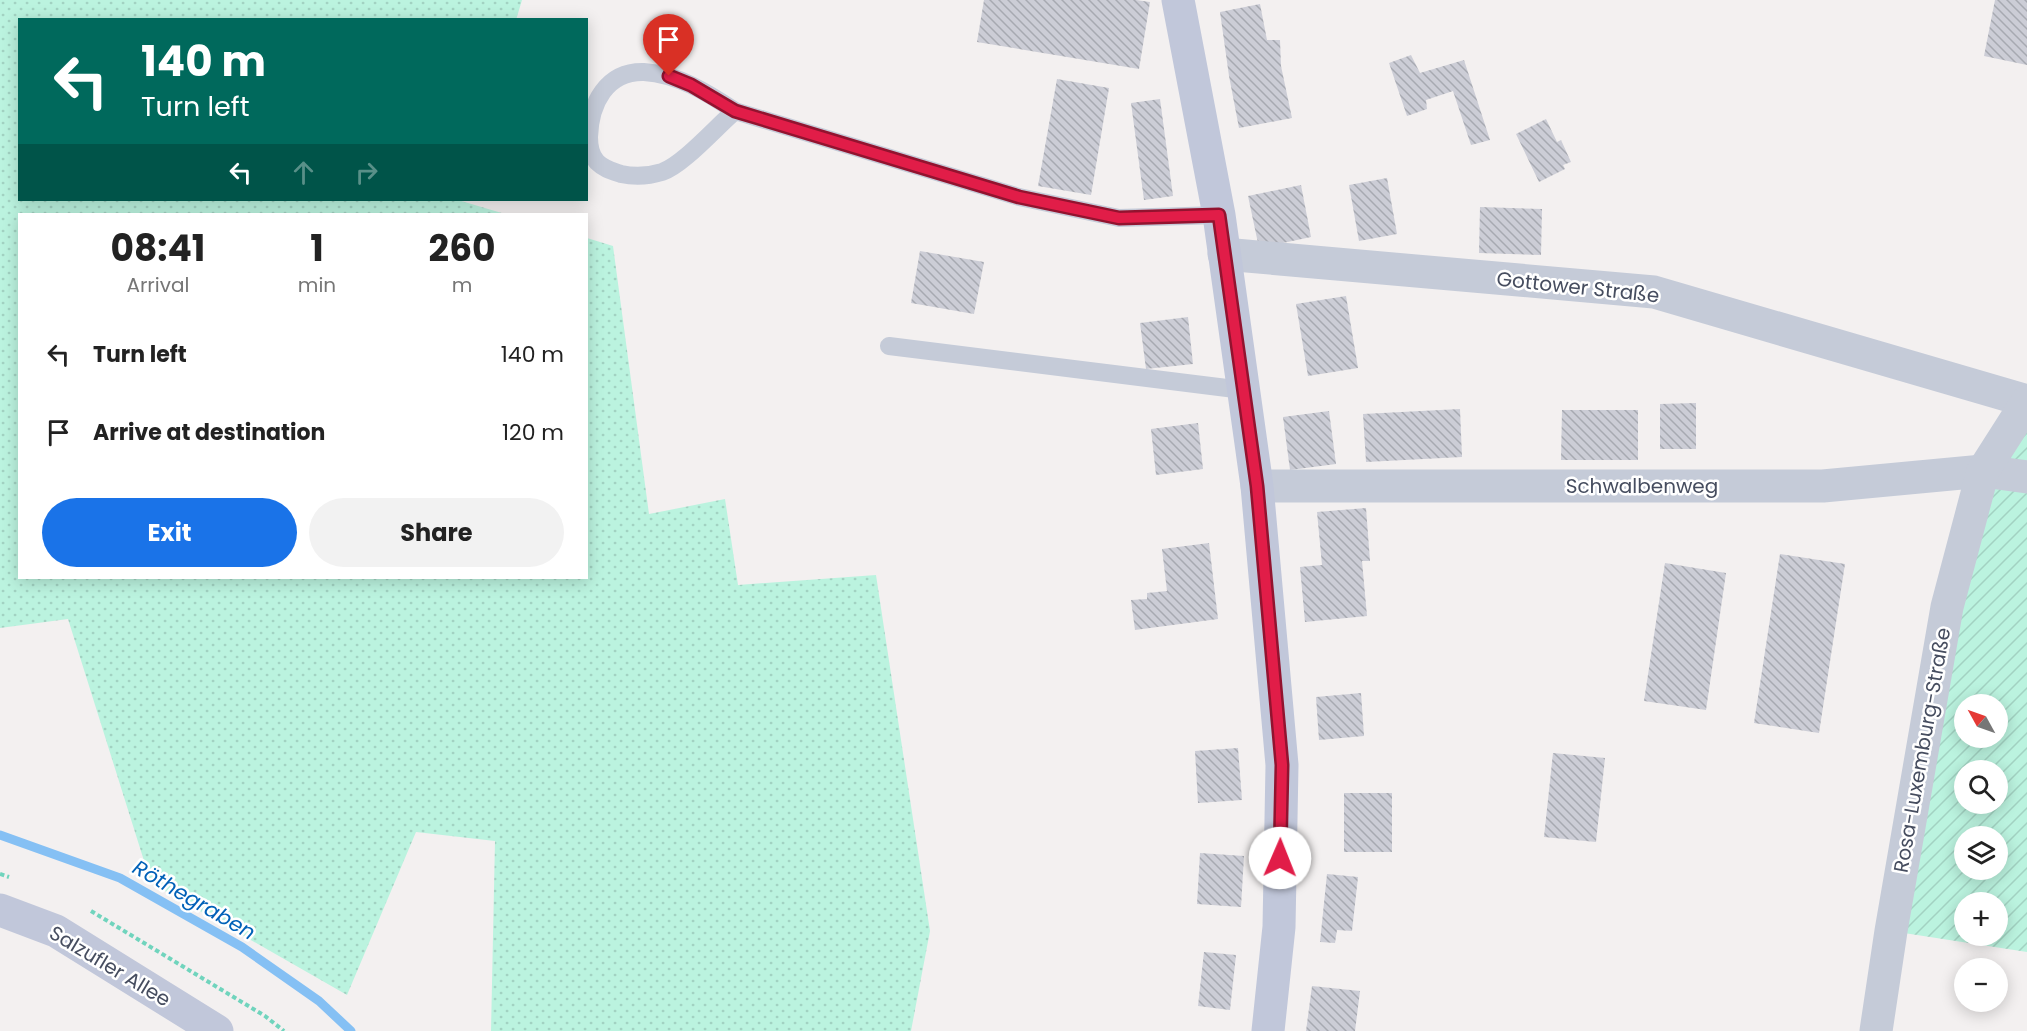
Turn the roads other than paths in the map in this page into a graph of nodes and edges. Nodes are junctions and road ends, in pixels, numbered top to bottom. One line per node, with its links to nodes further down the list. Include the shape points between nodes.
1 (1178, 0): 3 (street)
2 (735, 111): 2 (lane, via 685,157 663,171 633,177 608,170 596,162 589,148 590,121 597,98 613,81 629,74 669,76); 3 (lane, via 1019,197 1119,218)
3 (1219, 215): 4 (street)
4 (1224, 254): 6 (street); 7 (street, Gottower Straße, via 1654,292)
5 (889, 346): 6 (lane)
6 (1243, 390): 10 (street)
7 (2027, 401): 8 (street, Gottower Straße)
8 (1983, 471): 9 (street, Schwalbenweg); 10 (street, Schwalbenweg, via 1824,486); 14 (street, Rosa-Luxemburg-Straße, via 1947,608)
9 (2027, 477)
10 (1257, 486): 13 (street, via 1282,765 1279,927)
11 (0, 910): 12 (street, Salzufler Allee, via 56,931)
12 (217, 1031)
13 (1268, 1031)
14 (1876, 1031)

